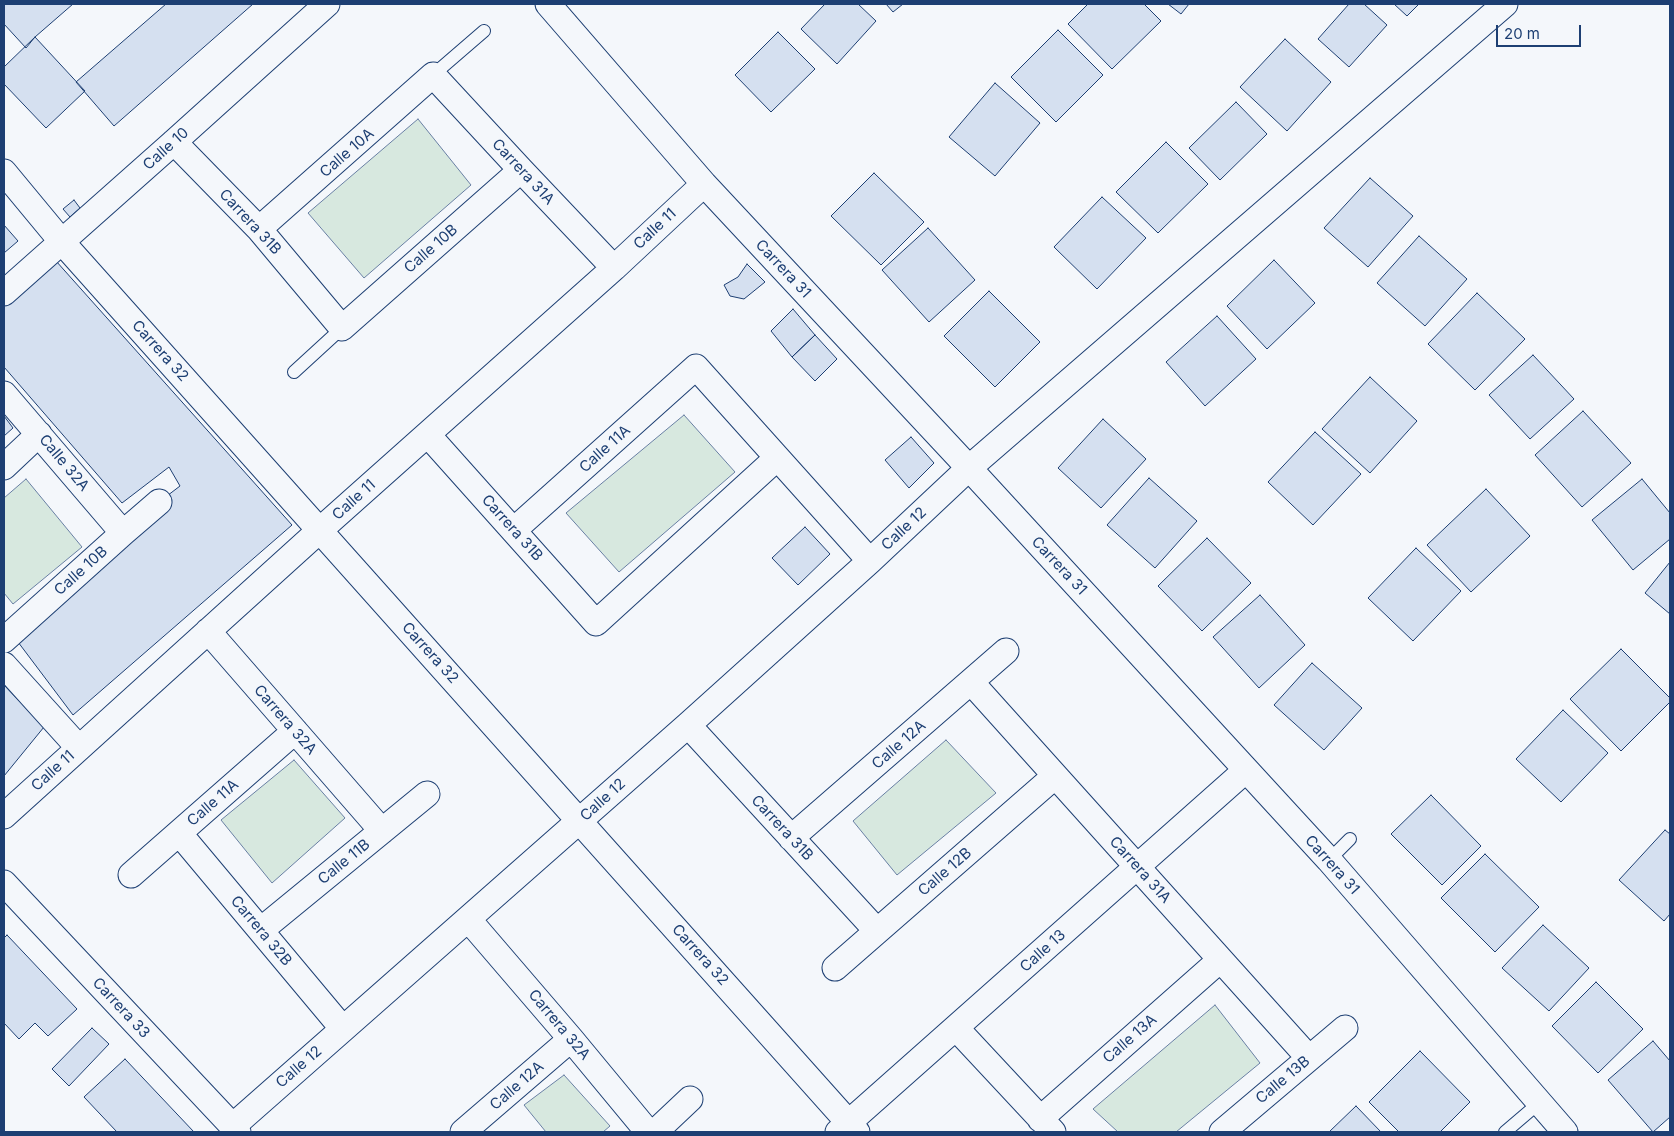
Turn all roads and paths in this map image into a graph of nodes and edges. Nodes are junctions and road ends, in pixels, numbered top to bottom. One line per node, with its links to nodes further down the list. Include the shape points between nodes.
1 (327, 4): 6 (street, Calle 10)
2 (548, 4): 9 (street, Carrera 31)
3 (1505, 4): 21 (street, Calle 12)
4 (484, 32): 5 (lane)
5 (433, 75): 7 (street, Carrera 31A); 10 (street, Calle 10A)
6 (174, 142): 10 (street, Carrera 31B); 11 (street, Calle 10)
7 (521, 170): 12 (street, Carrera 31A); 14 (street, Calle 10B)
8 (4, 172): 11 (street, Carrera 32)
9 (704, 184): 12 (street, Calle 11); 21 (street, Carrera 31)
10 (259, 229): 14 (street, Carrera 31B)
11 (62, 242): 13 (street, Calle 10); 23 (street, Carrera 32)
12 (614, 268): 18 (street, Calle 11)
13 (4, 293)
14 (342, 328): 15 (lane)
15 (294, 372)
16 (4, 394): 17 (street, Calle 32A)
17 (39, 434): 20 (street); 25 (street, Calle 32A)
18 (428, 435): 23 (street, Calle 11); 24 (street, Carrera 31B)
19 (777, 458): 24 (street, Calle 11A, via 696,367); 24 (street, Carrera 31B, via 596,623); 26 (street)
20 (4, 467)
21 (969, 468): 26 (street, Calle 12); 35 (street, Carrera 31)
22 (159, 502): 25 (street, Calle 10B)
23 (320, 530): 27 (street, Calle 11); 39 (street, Carrera 32)
24 (514, 530)
25 (123, 532): 28 (street, Calle 10B)
26 (870, 561): 32 (street, Calle 12)
27 (208, 631): 33 (street, Carrera 32A); 34 (street, Calle 11)
28 (4, 640)
29 (1006, 651): 31 (street, Calle 12A)
30 (4, 665): 34 (street)
31 (972, 682): 36 (street, Carrera 31A); 42 (street, Calle 12A)
32 (688, 725): 39 (street, Calle 12); 42 (street, Carrera 31B)
33 (295, 731): 40 (street, Carrera 32A); 41 (street, Calle 11A)
34 (79, 748): 38 (street, Calle 11)
35 (1246, 770): 44 (street, Carrera 31); 45 (street, Calle 13)
36 (1055, 776): 45 (street, Carrera 31A); 50 (street, Calle 12B)
37 (427, 794): 40 (street, Calle 11B)
38 (4, 816)
39 (580, 821): 48 (street, Calle 12); 62 (street, Carrera 32)
40 (382, 831): 49 (street, Calle 11B)
41 (179, 833): 46 (street, Calle 11A); 49 (street, Carrera 32B)
42 (791, 838): 50 (street, Carrera 31B)
43 (1350, 839): 44 (lane)
44 (1329, 860): 59 (street, Carrera 31)
45 (1137, 868): 51 (street, Carrera 31A); 53 (street, Calle 13)
46 (131, 875)
47 (4, 883): 61 (street, Carrera 33)
48 (468, 919): 55 (street, Calle 12); 56 (street, Carrera 32A)
49 (261, 930): 55 (street, Carrera 32B)
50 (877, 931): 52 (street, Calle 12B)
51 (1220, 960): 57 (street, Carrera 31A); 60 (street, Calle 13A)
52 (835, 968)
53 (956, 1028): 60 (street); 62 (street, Calle 13)
54 (1344, 1028): 57 (street, Calle 13B)
55 (343, 1029): 61 (street, Calle 12)
56 (571, 1039): 63 (street, Calle 12A); 64 (street, Carrera 32A)
57 (1309, 1058): 66 (street, Calle 13B)
58 (690, 1099): 65 (street)
59 (1540, 1103): 67 (lane); 68 (street, Carrera 31)
60 (1047, 1125)
61 (235, 1129)
62 (848, 1129)
63 (464, 1132)
64 (648, 1132)
65 (655, 1132)
66 (1222, 1132)
67 (1504, 1132)
68 (1565, 1132)

